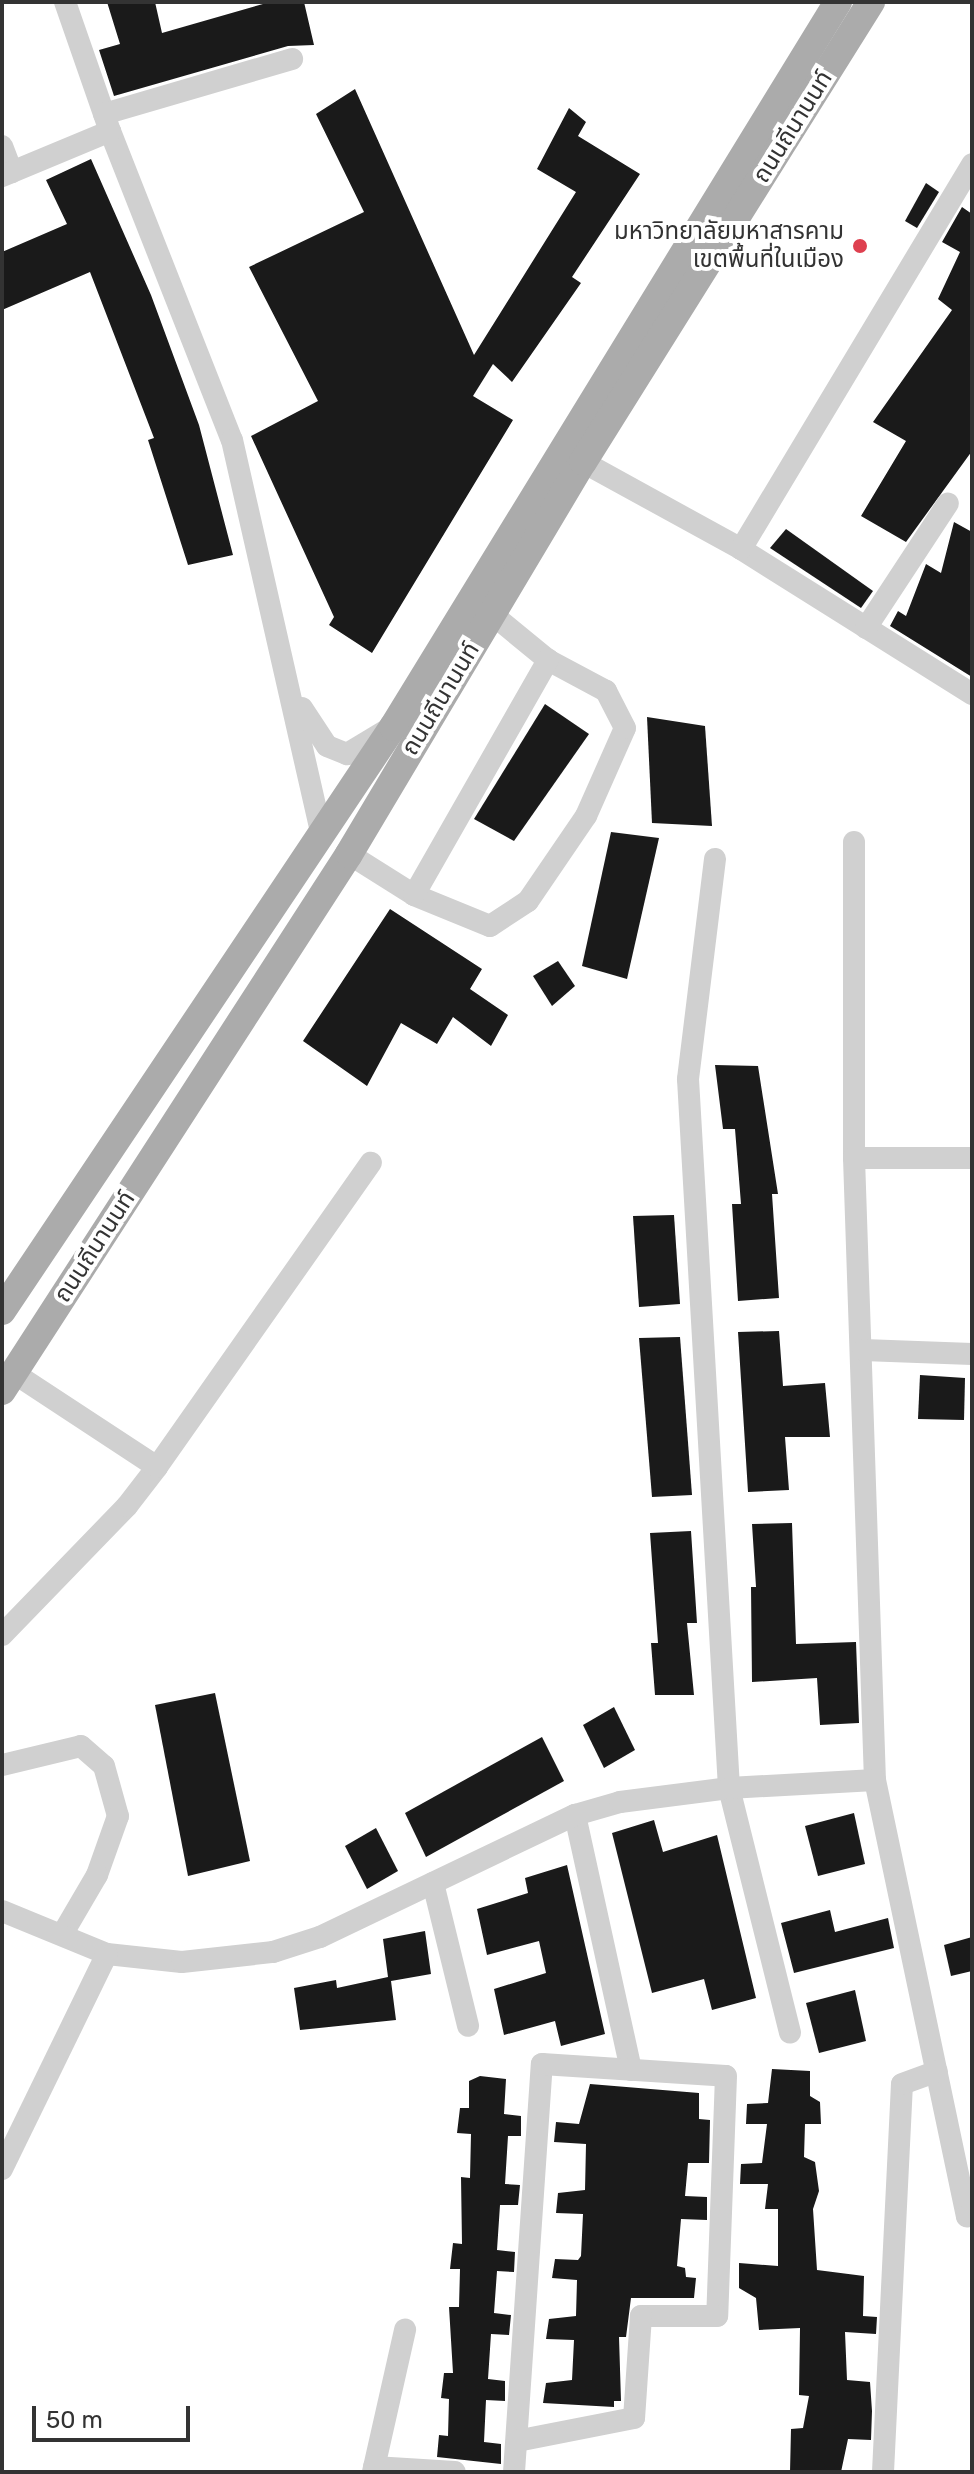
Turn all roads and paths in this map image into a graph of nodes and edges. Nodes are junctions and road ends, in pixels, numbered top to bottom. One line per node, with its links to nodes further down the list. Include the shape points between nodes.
1 (65, 2): 5 (street)
2 (838, 2): 17 (main road, ถนนถีนานนท์)
3 (871, 2): 9 (main road, ถนนถีนานนท์)
4 (292, 59): 5 (street)
5 (107, 122): 8 (street); 15 (street, via 232,440)
6 (2, 146): 8 (street)
7 (972, 164): 11 (street)
8 (7, 174)
9 (583, 462): 11 (street); 12 (main road, ถนนถีนานนท์)
10 (948, 503): 13 (street)
11 (741, 549): 13 (street)
12 (492, 614): 14 (street); 20 (main road, ถนนถีนานนท์)
13 (866, 628): 16 (street)
14 (548, 660): 22 (street); 22 (street, via 606,691 625,728 586,816 528,901 490,926)
15 (286, 671): 17 (street, via 308,722 327,746 347,754); 18 (street)
16 (972, 694)
17 (393, 727): 18 (main road, ถนนถีนานนท์)
18 (322, 835): 26 (main road, ถนนถีนานนท์)
19 (854, 842): 23 (street)
20 (349, 854): 22 (street); 29 (main road, ถนนถีนานนท์)
21 (715, 859): 34 (street, via 688,1079)
22 (414, 895)
23 (854, 1158): 24 (street); 27 (street)
24 (972, 1158)
25 (371, 1163): 30 (street)
26 (2, 1311)
27 (863, 1350): 28 (street); 33 (street)
28 (972, 1354)
29 (8, 1382): 30 (street)
30 (157, 1467): 31 (street, via 127,1506)
31 (2, 1635)
32 (2, 1765): 38 (street, via 81,1746 104,1766 118,1816 97,1875)
33 (875, 1780): 34 (street); 43 (street)
34 (729, 1788): 35 (street, via 620,1802); 41 (street)
35 (575, 1815): 36 (street); 42 (street)
36 (433, 1883): 39 (street, via 320,1937 273,1952 182,1962); 40 (street)
37 (2, 1911): 38 (street)
38 (62, 1935): 39 (street)
39 (107, 1954): 44 (street)
40 (468, 2026)
41 (790, 2033)
42 (631, 2070): 47 (street, via 542,2064); 47 (street, via 726,2076 717,2316 641,2316 634,2418)
43 (937, 2071): 45 (street, via 967,2216); 51 (street, via 902,2084)
44 (2, 2169)
45 (972, 2215)
46 (405, 2330): 48 (street)
47 (517, 2441): 50 (street)
48 (374, 2470): 49 (street)
49 (455, 2472)
50 (514, 2472)
51 (883, 2472)

